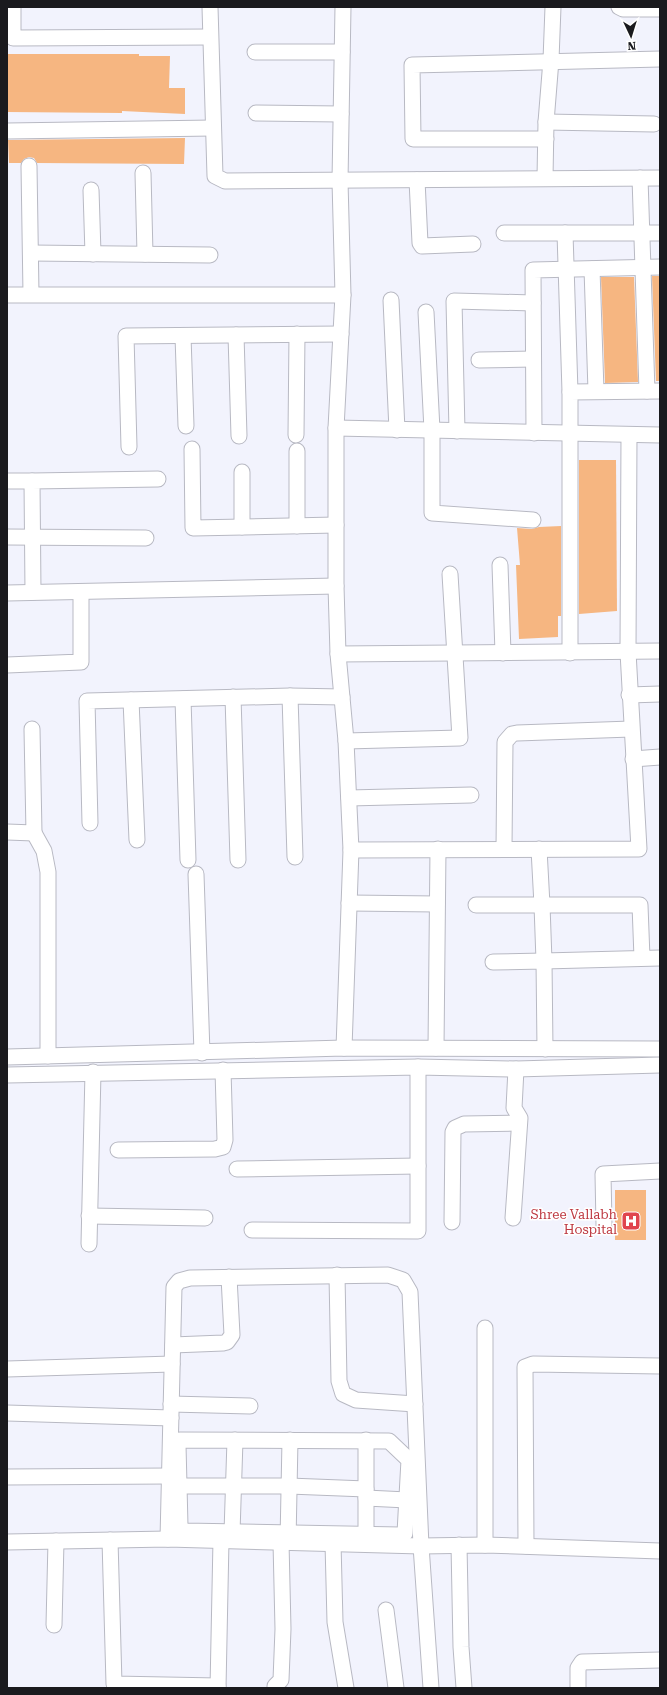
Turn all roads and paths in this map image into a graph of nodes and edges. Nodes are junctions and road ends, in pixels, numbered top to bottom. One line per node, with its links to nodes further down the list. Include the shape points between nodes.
1 (13, 7): 8 (street)
2 (210, 7): 7 (street)
3 (342, 7): 10 (street)
4 (553, 7): 12 (street)
5 (619, 7): 6 (street)
6 (660, 9)
7 (210, 37): 8 (street); 17 (street)
8 (10, 38)
9 (255, 52): 10 (street)
10 (342, 52): 14 (street)
11 (660, 59): 12 (street)
12 (551, 60): 15 (street); 19 (street, via 412,65 413,139)
13 (256, 113): 14 (street)
14 (341, 114): 26 (street)
15 (546, 122): 16 (street); 19 (street)
16 (654, 124)
17 (213, 128): 18 (street); 26 (street, via 215,176 225,181)
18 (7, 131)
19 (546, 139): 22 (street)
20 (29, 166): 33 (street)
21 (143, 173): 35 (street)
22 (545, 178): 23 (street); 25 (street)
23 (640, 178): 24 (street); 30 (street)
24 (660, 178)
25 (417, 180): 26 (street); 32 (street, via 422,246)
26 (340, 181): 43 (street)
27 (91, 190): 34 (street)
28 (504, 233): 29 (street)
29 (565, 233): 30 (street); 39 (street)
30 (642, 233): 31 (street); 37 (street)
31 (660, 233)
32 (473, 244)
33 (31, 253): 34 (street); 41 (street)
34 (93, 254): 35 (street)
35 (145, 254): 36 (street)
36 (210, 255)
37 (643, 267): 38 (street); 40 (street); 54 (street)
38 (660, 267)
39 (566, 269): 40 (street); 45 (street, via 533,270); 55 (street)
40 (592, 269): 53 (street)
41 (31, 294): 42 (street); 43 (street)
42 (7, 295)
43 (343, 295): 48 (street)
44 (391, 300): 58 (street)
45 (533, 303): 51 (street); 60 (street, via 454,301)
46 (426, 312): 59 (street)
47 (296, 334): 48 (street); 49 (street); 63 (street)
48 (341, 334): 57 (street)
49 (236, 335): 50 (street); 66 (street)
50 (183, 336): 56 (street); 67 (street, via 126,336)
51 (533, 359): 52 (street); 61 (street)
52 (479, 360)
53 (596, 391): 54 (street); 55 (street)
54 (654, 391)
55 (570, 392): 62 (street)
56 (186, 426)
57 (336, 428): 58 (street); 75 (street)
58 (397, 430): 59 (street)
59 (432, 430): 60 (street); 74 (street, via 432,513)
60 (457, 431): 61 (street)
61 (534, 433): 62 (street)
62 (570, 434): 64 (street); 91 (street)
63 (296, 435)
64 (629, 435): 65 (street); 88 (street)
65 (660, 435)
66 (239, 436)
67 (129, 447)
68 (192, 450): 77 (street, via 193,528)
69 (296, 451): 76 (street)
70 (242, 472): 77 (street)
71 (158, 479): 73 (street)
72 (7, 481): 73 (street)
73 (32, 481): 79 (street)
74 (533, 520)
75 (336, 525): 76 (street); 83 (street)
76 (297, 526): 77 (street)
77 (242, 527)
78 (7, 537): 79 (street)
79 (32, 537): 80 (street); 84 (street)
80 (146, 538)
81 (500, 565): 90 (street)
82 (450, 574): 89 (street)
83 (336, 586): 85 (street); 92 (street)
84 (33, 592): 85 (street); 86 (street)
85 (81, 592): 93 (street, via 81,662)
86 (7, 593)
87 (660, 651): 88 (street)
88 (628, 652): 91 (street); 95 (street)
89 (455, 653): 90 (street); 92 (street); 103 (street, via 460,738)
90 (503, 653): 91 (street)
91 (570, 653)
92 (338, 654): 97 (street)
93 (7, 665)
94 (660, 694): 95 (street)
95 (629, 695): 102 (street)
96 (290, 696): 97 (street); 98 (street); 116 (street)
97 (342, 697): 103 (street)
98 (233, 698): 99 (street); 118 (street)
99 (183, 699): 100 (street); 117 (street)
100 (131, 700): 108 (street, via 87,701); 111 (street)
101 (32, 729): 110 (street)
102 (631, 729): 105 (street); 113 (street, via 517,732 508,737 505,742)
103 (346, 741): 107 (street)
104 (660, 757): 105 (street)
105 (633, 759): 114 (street, via 639,849)
106 (471, 795): 107 (street)
107 (349, 798): 115 (street)
108 (90, 823)
109 (7, 832): 110 (street)
110 (34, 833): 133 (street, via 44,851 48,872)
111 (137, 840)
112 (438, 849): 113 (street); 115 (street); 121 (street)
113 (504, 849): 114 (street)
114 (539, 849): 122 (street)
115 (351, 850): 120 (street)
116 (295, 857)
117 (188, 860)
118 (238, 860)
119 (196, 874): 132 (street)
120 (349, 903): 121 (street); 128 (street)
121 (436, 904): 129 (street)
122 (542, 905): 123 (street); 124 (street, via 640,905); 126 (street)
123 (476, 906)
124 (642, 958): 125 (street); 126 (street)
125 (660, 958)
126 (544, 961): 127 (street); 130 (street)
127 (493, 962)
128 (344, 1048): 129 (street); 132 (street)
129 (436, 1048): 130 (street)
130 (545, 1048): 131 (street)
131 (660, 1049)
132 (202, 1053): 133 (street)
133 (48, 1056): 134 (street)
134 (7, 1057)
135 (660, 1065): 137 (street)
136 (418, 1067): 137 (street); 138 (street); 143 (street)
137 (516, 1069): 141 (street, via 514,1108 520,1118)
138 (223, 1070): 139 (street); 142 (street, via 223,1147 215,1150)
139 (92, 1072): 140 (street); 146 (street)
140 (7, 1075)
141 (519, 1123): 148 (street); 149 (street, via 464,1124 455,1128)
142 (118, 1150)
143 (418, 1166): 144 (street); 151 (street, via 418,1231)
144 (237, 1170)
145 (660, 1171): 150 (street, via 603,1174)
146 (89, 1216): 147 (street); 152 (street)
147 (205, 1218)
148 (513, 1218)
149 (452, 1222)
150 (604, 1225)
151 (252, 1230)
152 (89, 1244)
153 (337, 1276): 154 (street); 160 (street, via 339,1381 343,1394 356,1400); 160 (street, via 388,1275 403,1280 408,1285)
154 (229, 1277): 156 (street, via 190,1278 174,1287); 156 (street, via 232,1335 230,1339 223,1343)
155 (485, 1328): 182 (street)
156 (173, 1345): 157 (street)
157 (172, 1364): 159 (street); 162 (street)
158 (660, 1366): 184 (street, via 533,1364 524,1367)
159 (7, 1368)
160 (415, 1404): 183 (street)
161 (250, 1406): 162 (street)
162 (171, 1411): 163 (street); 168 (street)
163 (7, 1414)
164 (235, 1440): 165 (street); 168 (street, via 180,1440); 169 (street)
165 (290, 1440): 166 (street); 170 (street)
166 (366, 1440): 171 (street); 172 (street, via 389,1441 408,1458)
167 (7, 1477): 168 (street)
168 (174, 1481): 169 (street); 174 (street, via 181,1530); 175 (street)
169 (232, 1486): 170 (street); 174 (street)
170 (289, 1486): 171 (street); 176 (street)
171 (366, 1494): 172 (street); 173 (street)
172 (407, 1500): 173 (street, via 406,1530 403,1535)
173 (366, 1535): 176 (street)
174 (227, 1536): 175 (street); 176 (street); 189 (street)
175 (168, 1539): 177 (street)
176 (286, 1539): 180 (street); 190 (street, via 281,1680)
177 (110, 1540): 178 (street); 189 (street, via 114,1684)
178 (56, 1541): 179 (street); 187 (street)
179 (7, 1542)
180 (333, 1543): 183 (street); 191 (street, via 334,1622)
181 (459, 1545): 182 (street); 183 (street); 194 (street)
182 (485, 1545): 184 (street)
183 (421, 1546): 193 (street)
184 (526, 1546): 185 (street)
185 (660, 1551)
186 (386, 1610): 192 (street)
187 (54, 1626)
188 (660, 1660): 195 (street, via 582,1662 578,1668)
189 (218, 1687)
190 (275, 1688)
191 (346, 1688)
192 (396, 1688)
193 (431, 1688)
194 (464, 1688)
195 (578, 1688)

